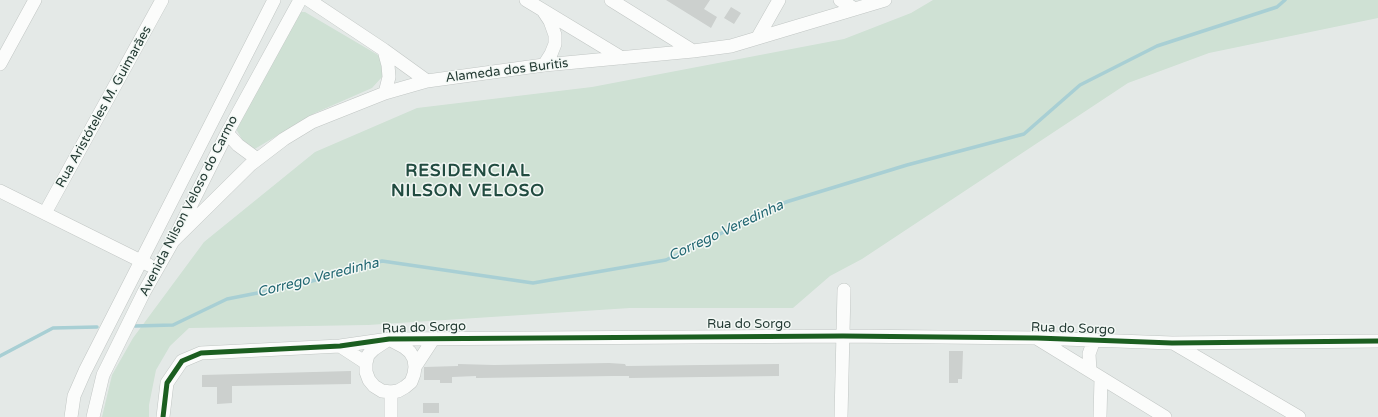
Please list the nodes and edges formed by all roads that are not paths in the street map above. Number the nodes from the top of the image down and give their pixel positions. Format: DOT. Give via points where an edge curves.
graph roads {
  1 [pos="35,0"];
  2 [pos="162,0"];
  3 [pos="274,0"];
  4 [pos="300,0"];
  5 [pos="309,0"];
  6 [pos="526,0"];
  7 [pos="610,0"];
  8 [pos="779,0"];
  9 [pos="840,0"];
  10 [pos="885,0"];
  11 [pos="856,9"];
  12 [pos="543,10"];
  13 [pos="758,37"];
  14 [pos="384,50"];
  15 [pos="693,51"];
  16 [pos="622,58"];
  17 [pos="0,64"];
  18 [pos="544,65"];
  19 [pos="427,82"];
  20 [pos="385,93"];
  21 [pos="226,133"];
  22 [pos="257,159"];
  23 [pos="0,191"];
  24 [pos="45,213"];
  25 [pos="174,241"];
  26 [pos="141,261"];
  27 [pos="157,270"];
  28 [pos="844,290"];
  29 [pos="843,336"];
  30 [pos="434,338"];
  31 [pos="1036,338"];
  32 [pos="389,339"];
  33 [pos="1094,340"];
  34 [pos="1378,341"];
  35 [pos="1172,343"];
  36 [pos="98,346"];
  37 [pos="340,346"];
  38 [pos="114,354"];
  39 [pos="366,363"];
  40 [pos="415,367"];
  41 [pos="1095,375"];
  42 [pos="391,392"];
  43 [pos="70,417"];
  44 [pos="93,417"];
  45 [pos="163,417"];
  46 [pos="391,417"];
  47 [pos="841,417"];
  48 [pos="1100,417"];
  49 [pos="1165,417"];
  50 [pos="1299,417"];
  1 -- 17 [label="street"];
  2 -- 24 [label="street, Rua Aristóteles M. Guimarães"];
  3 -- 26 [label="street, Avenida Nilson Veloso do Carmo"];
  4 -- 21 [label="street, Avenida Nilson Veloso do Carmo"];
  5 -- 14 [label="street"];
  6 -- 12 [label="street"];
  7 -- 15 [label="street"];
  8 -- 13 [label="street"];
  9 -- 11 [label="street"];
  10 -- 11 [label="street, Alameda dos Buritis"];
  11 -- 13 [label="street, Alameda dos Buritis"];
  12 -- 16 [label="street"];
  12 -- 18 [label="street" via="555,35 555,44"];
  13 -- 15 [label="street, Alameda dos Buritis" via="731,46"];
  14 -- 19 [label="street"];
  14 -- 20 [label="street" via="389,77"];
  15 -- 16 [label="street, Alameda dos Buritis"];
  16 -- 18 [label="street, Alameda dos Buritis"];
  18 -- 19 [label="street, Alameda dos Buritis"];
  19 -- 20 [label="street, Alameda dos Buritis"];
  20 -- 22 [label="street, Alameda dos Buritis" via="312,122"];
  21 -- 22 [label="street"];
  21 -- 25 [label="street, Avenida Nilson Veloso do Carmo"];
  22 -- 25 [label="street, Alameda dos Buritis"];
  23 -- 24 [label="street"];
  24 -- 26 [label="street"];
  25 -- 27 [label="street, Avenida Nilson Veloso do Carmo"];
  26 -- 27 [label="street"];
  26 -- 36 [label="street, Avenida Nilson Veloso do Carmo"];
  27 -- 38 [label="street, Avenida Nilson Veloso do Carmo"];
  28 -- 29 [label="street"];
  29 -- 30 [label="street, Rua do Sorgo"];
  29 -- 31 [label="street, Rua do Sorgo"];
  29 -- 47 [label="street"];
  30 -- 32 [label="street, Rua do Sorgo"];
  30 -- 40 [label="street"];
  31 -- 33 [label="street, Rua do Sorgo"];
  31 -- 41 [label="street"];
  32 -- 37 [label="street, Rua do Sorgo"];
  32 -- 39 [label="street" via="368,355"];
  32 -- 40 [label="street" via="410,352"];
  33 -- 35 [label="street, Rua do Sorgo"];
  33 -- 41 [label="street" via="1089,354"];
  34 -- 35 [label="street, Rua do Sorgo"];
  35 -- 50 [label="street"];
  36 -- 38 [label="street"];
  36 -- 43 [label="street, Avenida Nilson Veloso do Carmo" via="74,396"];
  37 -- 39 [label="street"];
  37 -- 45 [label="street, Rua do Sorgo" via="201,353 182,361 167,383"];
  38 -- 44 [label="street, Avenida Nilson Veloso do Carmo" via="103,375"];
  39 -- 42 [label="street" via="366,372 374,386 382,391"];
  40 -- 42 [label="street" via="411,382 398,391"];
  41 -- 48 [label="street"];
  41 -- 49 [label="street"];
  42 -- 46 [label="street"];
}
